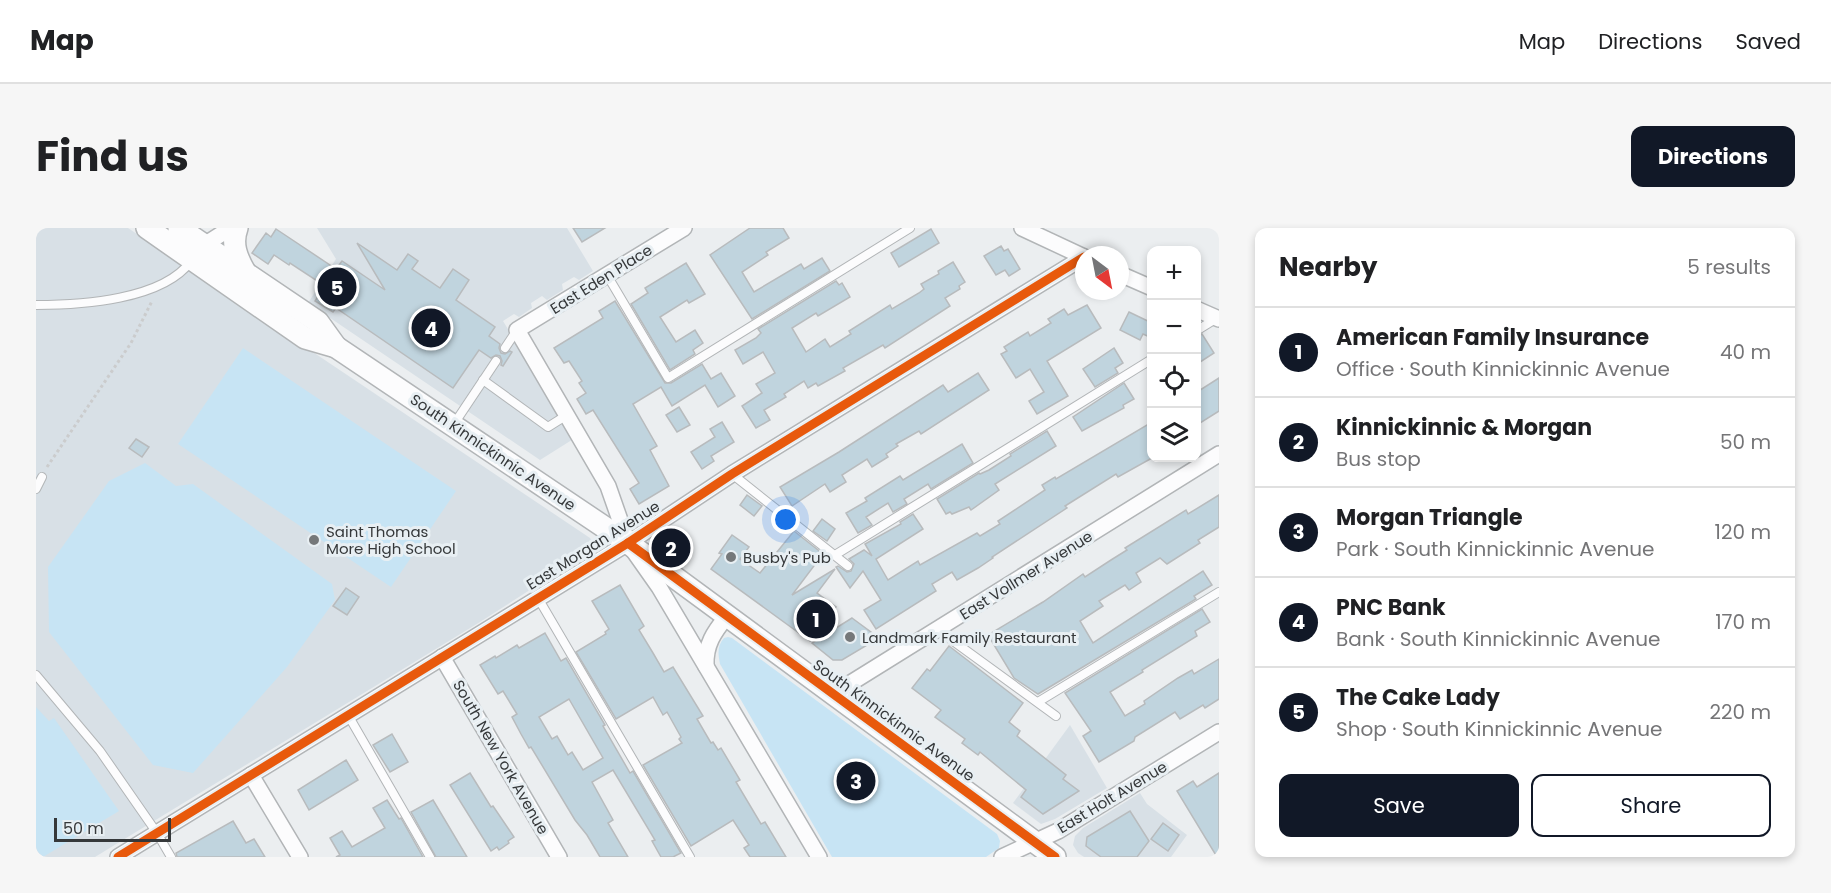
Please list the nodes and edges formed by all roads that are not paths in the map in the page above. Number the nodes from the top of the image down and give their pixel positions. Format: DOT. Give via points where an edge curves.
graph roads {
  1 [pos="147,228"];
  2 [pos="179,228"];
  3 [pos="231,228"];
  4 [pos="237,228"];
  5 [pos="684,228"];
  6 [pos="910,228"];
  7 [pos="1022,228"];
  8 [pos="199,252"];
  9 [pos="1075,253"];
  10 [pos="1075,263"];
  11 [pos="245,273"];
  12 [pos="607,275"];
  13 [pos="1129,278"];
  14 [pos="1147,286"];
  15 [pos="36,305"];
  16 [pos="1201,311"];
  17 [pos="1218,319"];
  18 [pos="1201,329"];
  19 [pos="517,330"];
  20 [pos="336,347"];
  21 [pos="505,348"];
  22 [pos="496,361"];
  23 [pos="1147,362"];
  24 [pos="483,380"];
  25 [pos="567,415"];
  26 [pos="453,425"];
  27 [pos="1219,454"];
  28 [pos="732,474"];
  29 [pos="42,477"];
  30 [pos="36,489"];
  31 [pos="628,543"];
  32 [pos="835,555"];
  33 [pos="848,566"];
  34 [pos="1219,592"];
  35 [pos="538,598"];
  36 [pos="727,616"];
  37 [pos="938,630"];
  38 [pos="442,657"];
  39 [pos="706,666"];
  40 [pos="36,675"];
  41 [pos="833,694"];
  42 [pos="1038,702"];
  43 [pos="348,716"];
  44 [pos="1056,716"];
  45 [pos="1219,732"];
  46 [pos="251,775"];
  47 [pos="157,833"];
  48 [pos="1035,842"];
  49 [pos="117,857"];
  50 [pos="171,857"];
  51 [pos="300,857"];
  52 [pos="430,857"];
  53 [pos="559,857"];
  54 [pos="690,857"];
  55 [pos="819,857"];
  56 [pos="1002,857"];
  57 [pos="1055,857"];
  1 -- 8 [label="main road, South Kinnickinnic Avenue"];
  2 -- 8 [label="main road, South Kinnickinnic Avenue"];
  3 -- 8 [label="street"];
  4 -- 11 [label="main road" via="235,250"];
  5 -- 12 [label="street, East Eden Place"];
  6 -- 12 [label="lane" via="668,378"];
  7 -- 9 [label="street"];
  8 -- 11 [label="main road, South Kinnickinnic Avenue"];
  8 -- 15 [label="lane" via="182,273 156,286 109,300"];
  8 -- 20 [label="main road, South Kinnickinnic Avenue" via="305,338"];
  10 -- 28 [label="street, East Morgan Avenue"];
  11 -- 20 [label="main road, South Kinnickinnic Avenue" via="318,322"];
  12 -- 19 [label="street, East Eden Place"];
  13 -- 14 [label="street"];
  16 -- 17 [label="street"];
  17 -- 18 [label="lane"];
  19 -- 21 [label="lane"];
  19 -- 25 [label="street"];
  20 -- 26 [label="main road, South Kinnickinnic Avenue"];
  22 -- 24 [label="lane"];
  23 -- 32 [label="lane"];
  24 -- 25 [label="lane" via="548,427"];
  24 -- 26 [label="lane"];
  25 -- 31 [label="street" via="608,486"];
  26 -- 31 [label="main road, South Kinnickinnic Avenue"];
  27 -- 37 [label="street, East Vollmer Avenue"];
  28 -- 31 [label="street, East Morgan Avenue"];
  28 -- 32 [label="lane"];
  29 -- 30 [label="lane"];
  31 -- 35 [label="street, East Morgan Avenue"];
  31 -- 36 [label="main road, South Kinnickinnic Avenue"];
  31 -- 39 [label="street"];
  32 -- 33 [label="lane"];
  34 -- 42 [label="lane"];
  35 -- 38 [label="street, East Morgan Avenue"];
  35 -- 54 [label="lane"];
  36 -- 39 [label="street" via="708,644"];
  36 -- 41 [label="main road, South Kinnickinnic Avenue"];
  37 -- 41 [label="street, East Vollmer Avenue"];
  37 -- 42 [label="lane"];
  38 -- 43 [label="street, East Morgan Avenue"];
  38 -- 53 [label="street, South New York Avenue"];
  39 -- 55 [label="street"];
  40 -- 47 [label="lane" via="100,751"];
  41 -- 48 [label="main road, South Kinnickinnic Avenue"];
  42 -- 44 [label="lane"];
  43 -- 46 [label="street, East Morgan Avenue"];
  43 -- 52 [label="lane"];
  45 -- 48 [label="street, East Holt Avenue"];
  46 -- 47 [label="street, East Morgan Avenue"];
  46 -- 51 [label="street"];
  47 -- 49 [label="street, East Morgan Avenue"];
  47 -- 50 [label="lane"];
  48 -- 56 [label="street, East Holt Avenue"];
  48 -- 57 [label="main road, South Kinnickinnic Avenue"];
}
